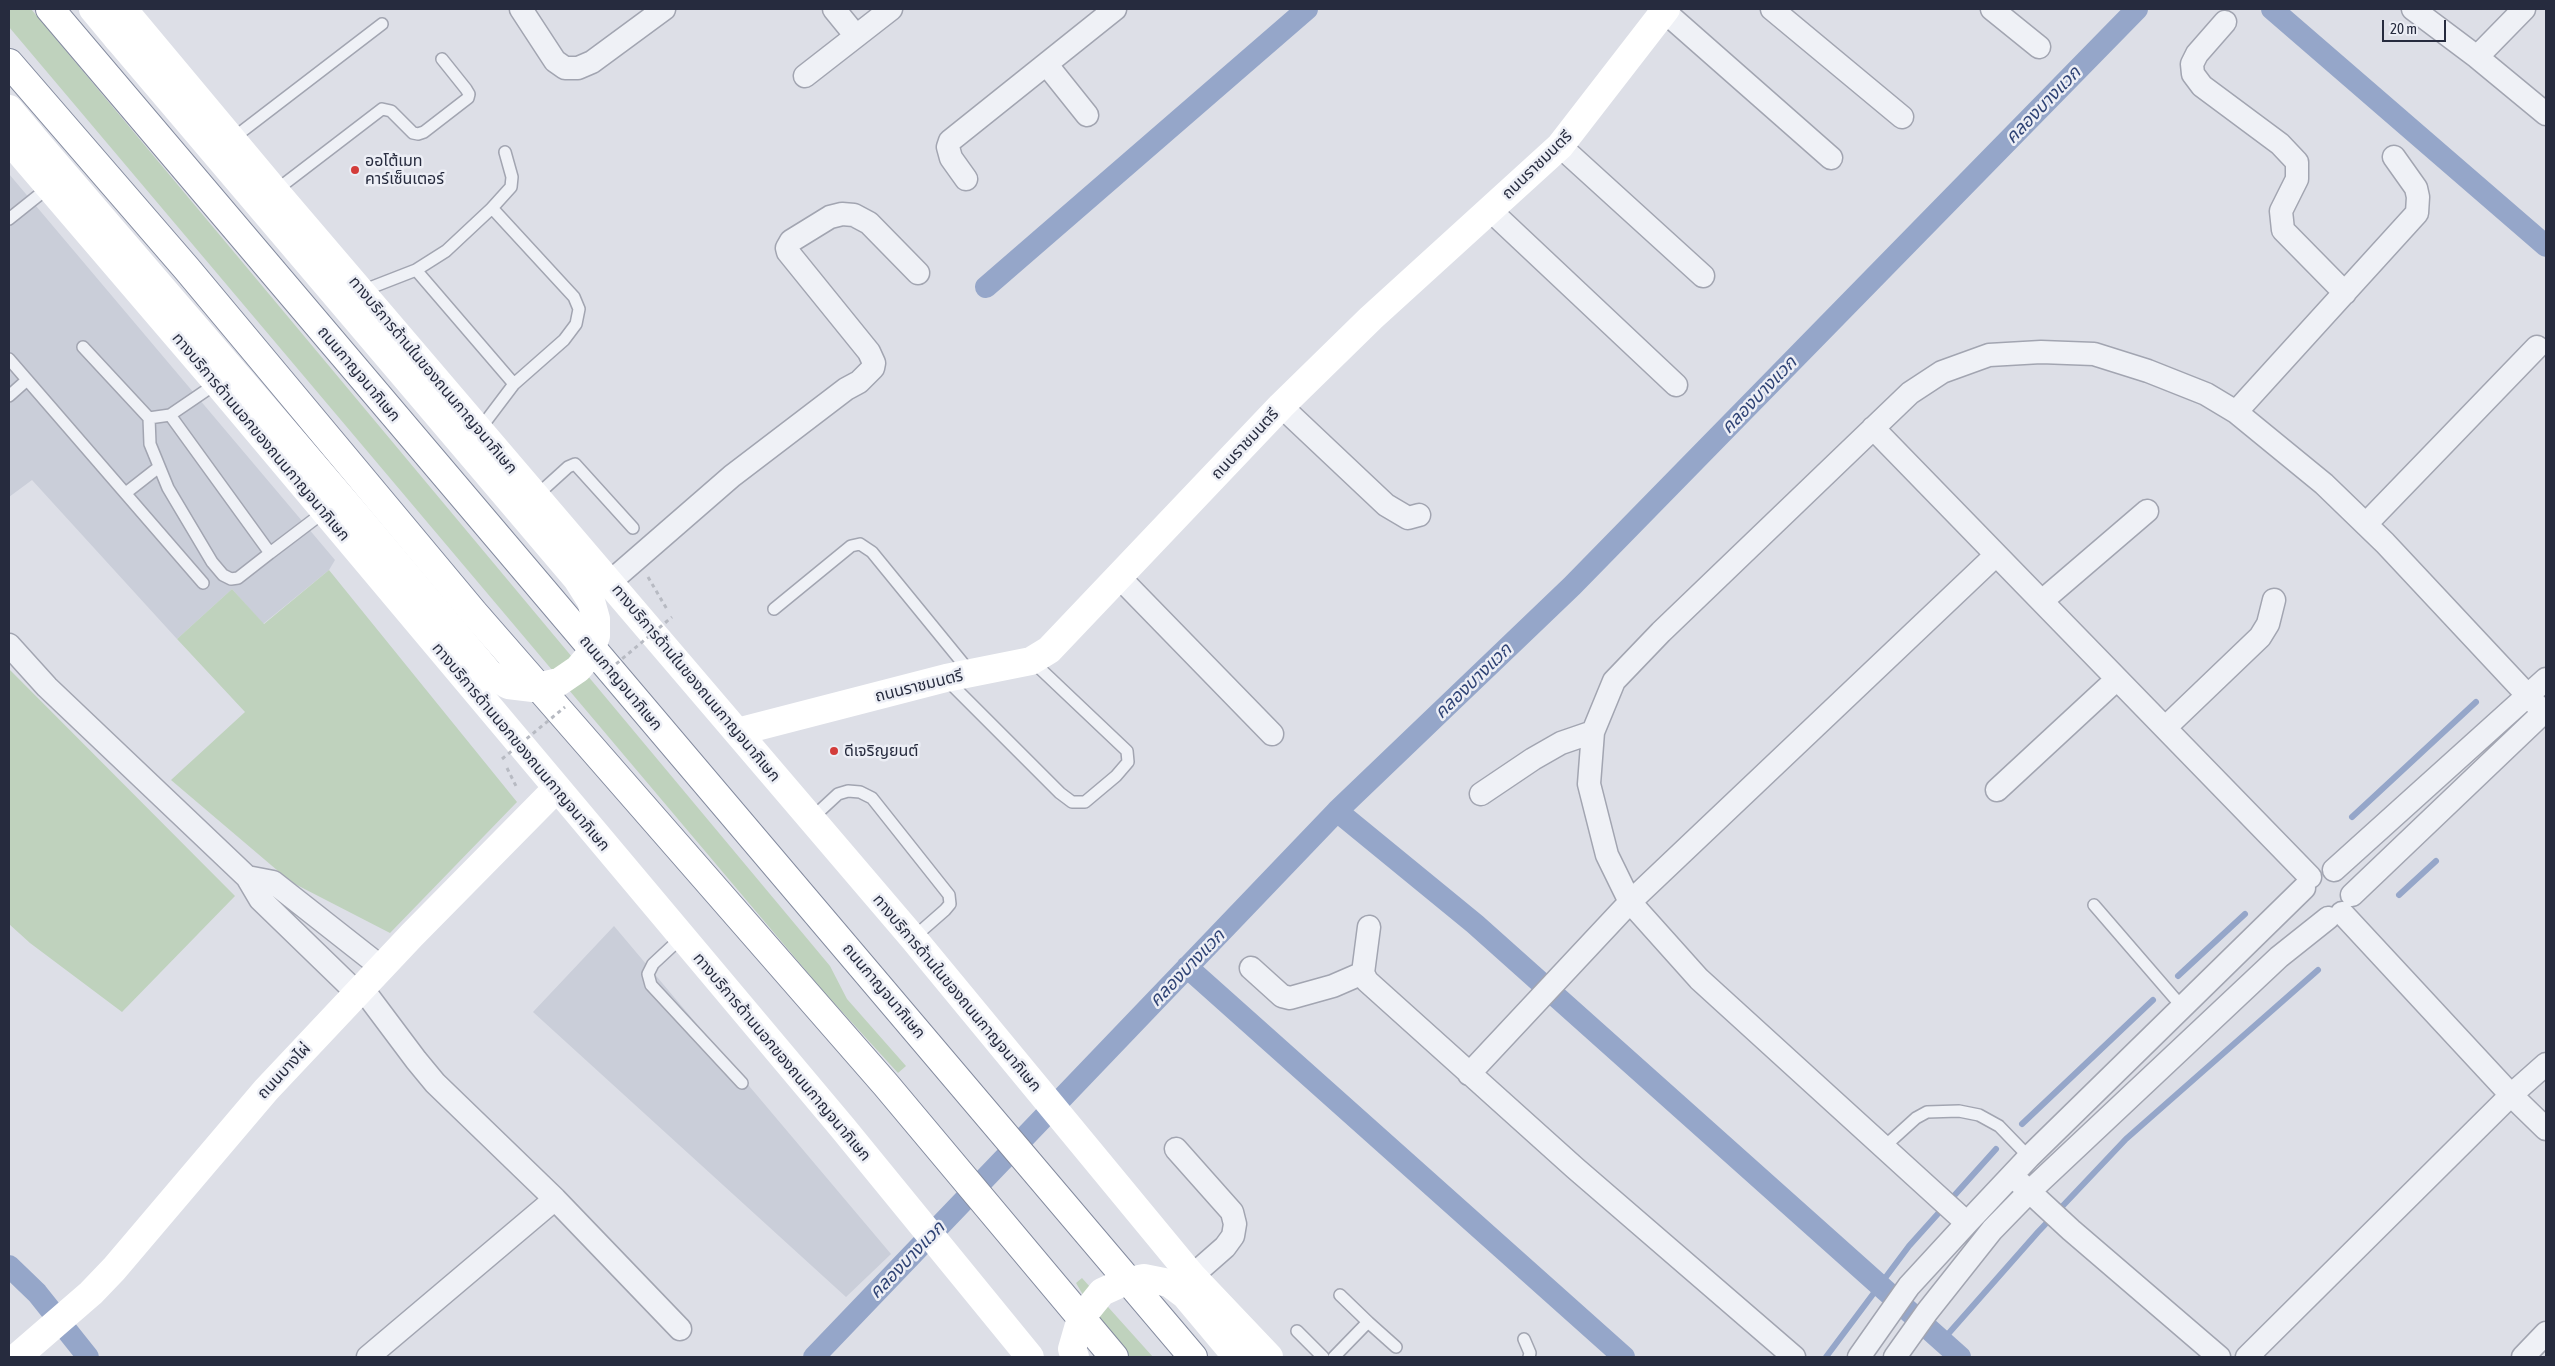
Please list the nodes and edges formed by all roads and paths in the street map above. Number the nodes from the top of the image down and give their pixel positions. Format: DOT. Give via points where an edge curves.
graph roads {
  1 [pos="50,9"];
  2 [pos="92,9"];
  3 [pos="123,9"];
  4 [pos="521,9"];
  5 [pos="664,9"];
  6 [pos="834,9"];
  7 [pos="891,9"];
  8 [pos="1115,9"];
  9 [pos="1772,9"];
  10 [pos="1992,9"];
  11 [pos="2413,9"];
  12 [pos="2524,9"];
  13 [pos="1665,10"];
  14 [pos="2226,22"];
  15 [pos="382,24"];
  16 [pos="856,36"];
  17 [pos="2040,47"];
  18 [pos="2477,57"];
  19 [pos="442,59"];
  20 [pos="9,63"];
  21 [pos="1047,65"];
  22 [pos="805,76"];
  23 [pos="9,109"];
  24 [pos="2546,114"];
  25 [pos="1087,115"];
  26 [pos="1902,117"];
  27 [pos="20,137"];
  28 [pos="232,139"];
  29 [pos="1560,146"];
  30 [pos="505,152"];
  31 [pos="2394,157"];
  32 [pos="1832,158"];
  33 [pos="966,178"];
  34 [pos="49,187"];
  35 [pos="275,191"];
  36 [pos="492,208"];
  37 [pos="1490,210"];
  38 [pos="9,219"];
  39 [pos="416,270"];
  40 [pos="918,274"];
  41 [pos="1703,276"];
  42 [pos="362,291"];
  43 [pos="2345,293"];
  44 [pos="83,347"];
  45 [pos="2537,347"];
  46 [pos="9,359"];
  47 [pos="27,380"];
  48 [pos="217,383"];
  49 [pos="514,384"];
  50 [pos="1676,385"];
  51 [pos="9,396"];
  52 [pos="1281,406"];
  53 [pos="2236,412"];
  54 [pos="170,415"];
  55 [pos="148,418"];
  56 [pos="1873,428"];
  57 [pos="480,429"];
  58 [pos="159,467"];
  59 [pos="127,492"];
  60 [pos="536,496"];
  61 [pos="324,512"];
  62 [pos="2147,512"];
  63 [pos="1419,515"];
  64 [pos="2366,524"];
  65 [pos="634,528"];
  66 [pos="270,553"];
  67 [pos="1996,555"];
  68 [pos="647,576"];
  69 [pos="1120,578"];
  70 [pos="610,582"];
  71 [pos="203,583"];
  72 [pos="2274,600"];
  73 [pos="2042,601"];
  74 [pos="774,609"];
  75 [pos="672,618"];
  76 [pos="9,645"];
  77 [pos="1032,661"];
  78 [pos="958,676"];
  79 [pos="2117,679"];
  80 [pos="2546,679"];
  81 [pos="2526,695"];
  82 [pos="2546,713"];
  83 [pos="2166,727"];
  84 [pos="737,732"];
  85 [pos="1593,732"];
  86 [pos="1272,734"];
  87 [pos="502,759"];
  88 [pos="517,788"];
  89 [pos="556,789"];
  90 [pos="1997,790"];
  91 [pos="1481,794"];
  92 [pos="811,819"];
  93 [pos="2334,870"];
  94 [pos="247,877"];
  95 [pos="2307,883"];
  96 [pos="1630,902"];
  97 [pos="2094,905"];
  98 [pos="2341,909"];
  99 [pos="1369,927"];
  100 [pos="682,937"];
  101 [pos="913,938"];
  102 [pos="381,967"];
  103 [pos="1251,968"];
  104 [pos="1363,973"];
  105 [pos="359,991"];
  106 [pos="2183,1008"];
  107 [pos="2546,1064"];
  108 [pos="1469,1074"];
  109 [pos="742,1083"];
  110 [pos="2512,1095"];
  111 [pos="2546,1129"];
  112 [pos="1884,1147"];
  113 [pos="1176,1150"];
  114 [pos="2029,1157"];
  115 [pos="2012,1175"];
  116 [pos="2030,1191"];
  117 [pos="556,1199"];
  118 [pos="1967,1223"];
  119 [pos="1192,1276"];
  120 [pos="1340,1295"];
  121 [pos="1368,1322"];
  122 [pos="680,1329"];
  123 [pos="1297,1331"];
  124 [pos="2546,1333"];
  125 [pos="1524,1339"];
  126 [pos="1396,1347"];
  127 [pos="24,1351"];
  128 [pos="1900,1351"];
  129 [pos="1026,1352"];
  130 [pos="368,1357"];
  131 [pos="1075,1357"];
  132 [pos="1114,1357"];
  133 [pos="1193,1357"];
  134 [pos="1237,1357"];
  135 [pos="1269,1357"];
  136 [pos="1323,1357"];
  137 [pos="1334,1357"];
  138 [pos="1529,1357"];
  139 [pos="1794,1357"];
  140 [pos="1859,1357"];
  141 [pos="2219,1357"];
  142 [pos="2247,1357"];
  143 [pos="2522,1357"];
  1 -- 133 [label="main road, ถนนกาญจนาภิเษก"];
  2 -- 27 [label="main road, bridge" via="577,579 591,601 596,619 596,636 589,656 578,670 559,682 533,688 508,685 489,673 358,516"];
  3 -- 28 [label="main road, ทางบริการด้านในของถนนกาญจนาภิเษก"];
  4 -- 5 [label="street" via="556,61 565,68 578,68 592,62"];
  6 -- 16 [label="street"];
  7 -- 16 [label="street"];
  8 -- 21 [label="street"];
  9 -- 26 [label="street"];
  10 -- 17 [label="street"];
  11 -- 18 [label="street"];
  12 -- 18 [label="street"];
  13 -- 29 [label="main road, ถนนราชมนตรี"];
  13 -- 32 [label="street"];
  14 -- 43 [label="street" via="2197,54 2192,64 2193,74 2202,86 2280,144 2297,162 2297,179 2281,211 2283,230"];
  15 -- 28 [label="lane"];
  16 -- 22 [label="street"];
  18 -- 24 [label="street"];
  19 -- 35 [label="lane" via="466,89 468,98 418,134 391,111 382,109"];
  20 -- 132 [label="main road" via="187,269 474,612 886,1085"];
  21 -- 25 [label="street"];
  21 -- 33 [label="street" via="950,141 951,158"];
  23 -- 27 [label="main road"];
  27 -- 34 [label="main road, ทางบริการด้านนอกของถนนกาญจนาภิเษก"];
  28 -- 35 [label="main road, ทางบริการด้านในของถนนกาญจนาภิเษก"];
  29 -- 37 [label="main road, ถนนราชมนตรี"];
  29 -- 41 [label="street"];
  30 -- 36 [label="lane" via="512,177 511,187"];
  31 -- 43 [label="street" via="2416,188 2417,213"];
  34 -- 38 [label="lane"];
  34 -- 48 [label="main road, ทางบริการด้านนอกของถนนกาญจนาภิเษก"];
  35 -- 42 [label="main road, ทางบริการด้านในของถนนกาญจนาภิเษก"];
  36 -- 39 [label="lane" via="446,251"];
  36 -- 49 [label="lane" via="574,297 579,309 576,324 564,340"];
  37 -- 50 [label="street"];
  37 -- 52 [label="main road, ถนนราชมนตรี" via="1371,318"];
  39 -- 42 [label="lane"];
  39 -- 49 [label="lane"];
  40 -- 70 [label="street" via="869,223 854,215 830,217 791,241 788,252 869,352 873,368 860,382 846,389 732,476"];
  42 -- 57 [label="main road, ทางบริการด้านในของถนนกาญจนาภิเษก"];
  43 -- 53 [label="street"];
  44 -- 55 [label="lane"];
  45 -- 64 [label="street"];
  46 -- 47 [label="lane"];
  47 -- 51 [label="lane"];
  47 -- 59 [label="lane"];
  48 -- 54 [label="lane"];
  48 -- 61 [label="main road, ทางบริการด้านนอกของถนนกาญจนาภิเษก"];
  49 -- 57 [label="lane"];
  52 -- 63 [label="street" via="1386,505 1408,518"];
  52 -- 69 [label="main road, ถนนราชมนตรี"];
  53 -- 56 [label="street" via="2206,394 2094,354 2041,352 1989,355 1942,372 1910,393"];
  53 -- 64 [label="street" via="2324,484"];
  54 -- 55 [label="lane"];
  54 -- 66 [label="lane"];
  55 -- 58 [label="lane" via="150,444"];
  56 -- 67 [label="street"];
  56 -- 85 [label="street" via="1614,681"];
  57 -- 60 [label="main road, ทางบริการด้านในของถนนกาญจนาภิเษก"];
  58 -- 59 [label="lane"];
  58 -- 66 [label="lane" via="212,562 224,575 238,578"];
  59 -- 71 [label="lane"];
  60 -- 65 [label="lane" via="568,466 575,464"];
  60 -- 70 [label="main road, ทางบริการด้านในของถนนกาญจนาภิเษก"];
  61 -- 66 [label="lane"];
  61 -- 89 [label="main road, ทางบริการด้านนอกของถนนกาญจนาภิเษก"];
  62 -- 73 [label="street"];
  64 -- 81 [label="street"];
  67 -- 73 [label="street"];
  67 -- 96 [label="street"];
  68 -- 75 [label="path"];
  69 -- 77 [label="main road, ถนนราชมนตรี" via="1049,650"];
  69 -- 86 [label="street"];
  70 -- 84 [label="main road, ทางบริการด้านในของถนนกาญจนาภิเษก"];
  72 -- 83 [label="street" via="2268,624 2260,637"];
  73 -- 79 [label="street"];
  74 -- 78 [label="lane" via="851,546 860,544 872,552"];
  76 -- 94 [label="street" via="47,687"];
  77 -- 78 [label="main road, ถนนราชมนตรี"];
  77 -- 78 [label="lane" via="1127,751 1128,762 1085,802 1072,802 1060,793"];
  78 -- 84 [label="main road, ถนนราชมนตรี"];
  79 -- 83 [label="street"];
  79 -- 90 [label="street"];
  80 -- 81 [label="street"];
  81 -- 82 [label="street"];
  81 -- 93 [label="street"];
  82 -- 98 [label="street"];
  83 -- 95 [label="street"];
  84 -- 92 [label="main road, ทางบริการด้านในของถนนกาญจนาภิเษก"];
  85 -- 91 [label="street" via="1561,743"];
  85 -- 96 [label="street" via="1589,784 1607,855"];
  87 -- 88 [label="path"];
  89 -- 100 [label="main road, ทางบริการด้านนอกของถนนกาญจนาภิเษก"];
  89 -- 102 [label="main road, ถนนบางไผ่"];
  92 -- 101 [label="main road, ทางบริการด้านในของถนนกาญจนาภิเษก"];
  92 -- 101 [label="lane" via="838,794 854,792 872,798 949,895 950,904"];
  93 -- 95 [label="street" via="2317,872"];
  93 -- 98 [label="street" via="2351,884"];
  94 -- 102 [label="street" via="273,882"];
  94 -- 105 [label="street" via="260,899"];
  95 -- 98 [label="street" via="2304,899 2317,916"];
  95 -- 106 [label="street"];
  96 -- 108 [label="street"];
  96 -- 112 [label="street" via="1699,979"];
  97 -- 106 [label="lane"];
  98 -- 110 [label="street"];
  98 -- 116 [label="street" via="2279,957"];
  99 -- 104 [label="street"];
  100 -- 109 [label="lane" via="653,964 648,974 652,985"];
  100 -- 129 [label="main road, ทางบริการด้านนอกของถนนกาญจนาภิเษก"];
  101 -- 119 [label="main road, ทางบริการด้านในของถนนกาญจนาภิเษก"];
  102 -- 105 [label="main road, ถนนบางไผ่"];
  103 -- 104 [label="street" via="1282,996 1290,998 1333,986"];
  104 -- 108 [label="street" via="1367,981"];
  105 -- 117 [label="street" via="436,1083"];
  105 -- 127 [label="main road, ถนนบางไผ่" via="266,1090 91,1293"];
  106 -- 114 [label="street"];
  107 -- 110 [label="street"];
  108 -- 139 [label="street"];
  110 -- 111 [label="street"];
  110 -- 142 [label="street"];
  112 -- 114 [label="lane" via="1927,1112 1958,1111 1979,1115 1999,1126"];
  112 -- 118 [label="street"];
  113 -- 119 [label="street" via="1232,1212 1235,1224 1233,1236 1225,1247"];
  114 -- 115 [label="street"];
  115 -- 116 [label="street"];
  115 -- 118 [label="street"];
  116 -- 128 [label="street" via="1992,1230"];
  116 -- 141 [label="street"];
  117 -- 122 [label="street"];
  117 -- 130 [label="street"];
  118 -- 140 [label="street" via="1909,1286"];
  119 -- 135 [label="main road, ทางบริการด้านในของถนนกาญจนาภิเษก"];
  120 -- 121 [label="lane"];
  121 -- 126 [label="lane"];
  121 -- 137 [label="lane"];
  123 -- 136 [label="lane"];
  124 -- 143 [label="street"];
  125 -- 138 [label="lane"];
  131 -- 134 [label="main road, bridge" via="1072,1349 1081,1318 1102,1292 1124,1282 1144,1278 1169,1283 1184,1295"];
}
